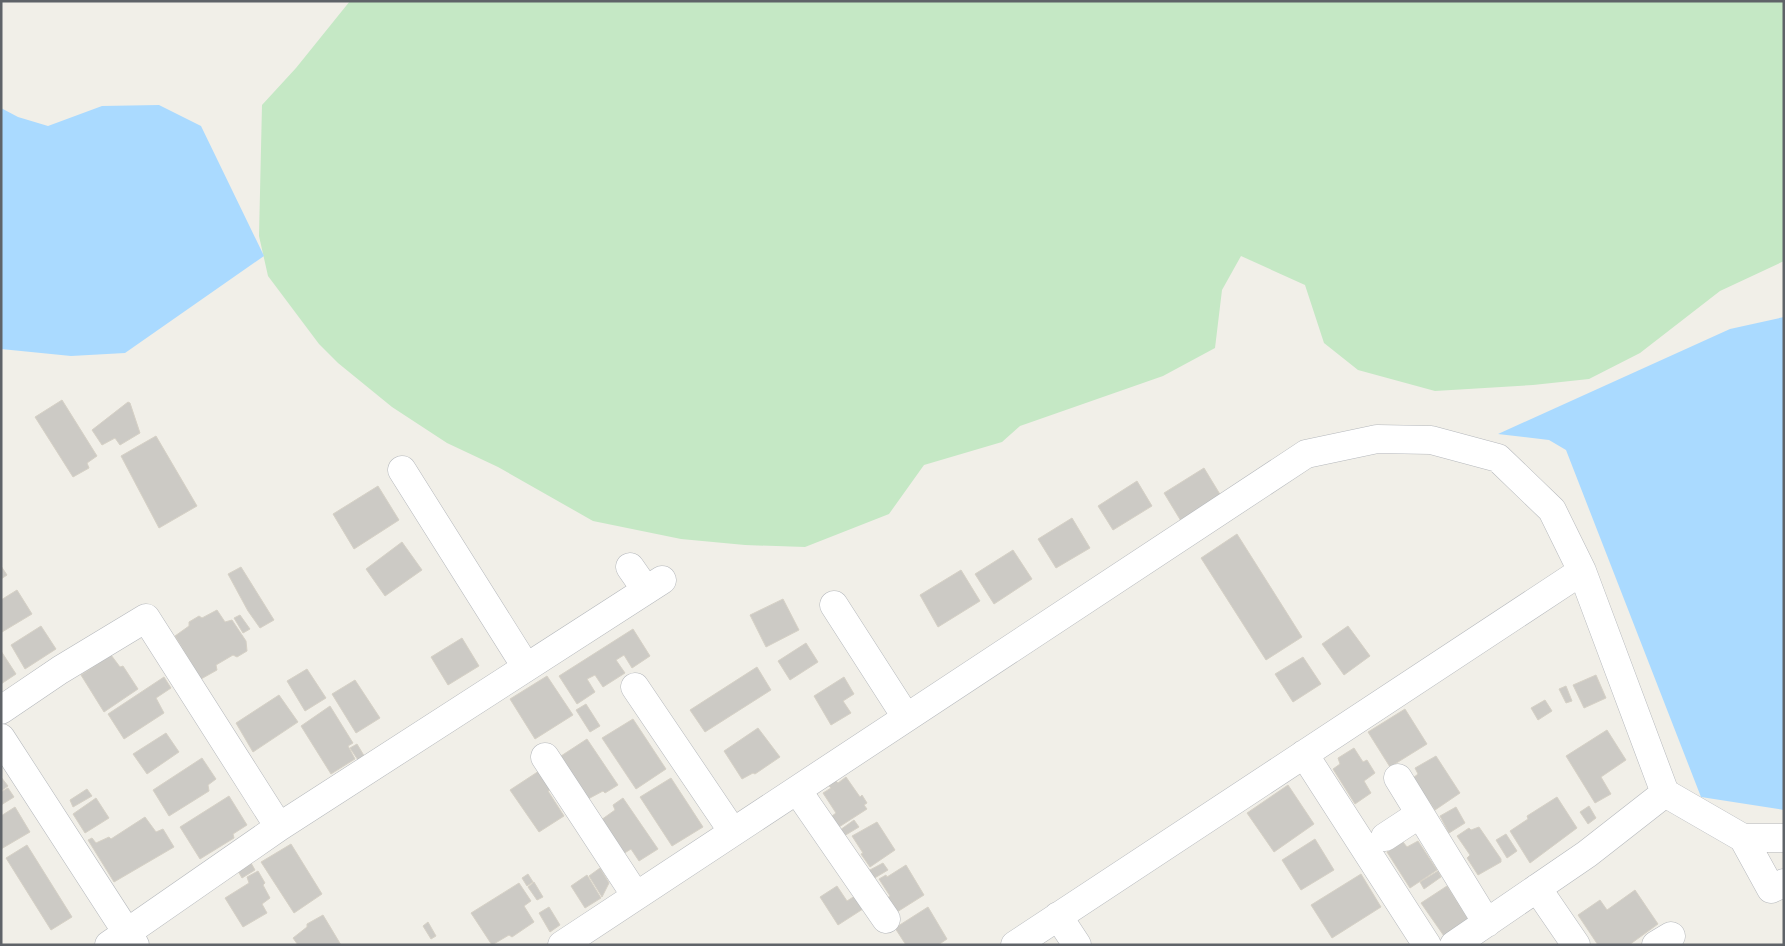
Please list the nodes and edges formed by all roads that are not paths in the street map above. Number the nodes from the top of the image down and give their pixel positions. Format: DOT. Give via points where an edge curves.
graph roads {
  1 [pos="402,470"];
  2 [pos="630,567"];
  3 [pos="1582,571"];
  4 [pos="834,605"];
  5 [pos="526,667"];
  6 [pos="635,687"];
  7 [pos="1,710"];
  8 [pos="906,718"];
  9 [pos="1,738"];
  10 [pos="1304,754"];
  11 [pos="545,758"];
  12 [pos="1398,778"];
  13 [pos="797,790"];
  14 [pos="1665,793"];
  15 [pos="1420,814"];
  16 [pos="279,827"];
  17 [pos="733,832"];
  18 [pos="1385,838"];
  19 [pos="1742,838"];
  20 [pos="1784,838"];
  21 [pos="1784,883"];
  22 [pos="1537,888"];
  23 [pos="636,896"];
  24 [pos="1058,916"];
  25 [pos="886,919"];
  26 [pos="1487,923"];
  27 [pos="124,941"];
  28 [pos="562,945"];
  29 [pos="1015,945"];
  30 [pos="1077,945"];
  31 [pos="1427,945"];
  32 [pos="1454,945"];
  33 [pos="1576,945"];
  1 -- 5 [label="street"];
  2 -- 5 [label="street" via="654,585"];
  3 -- 8 [label="street" via="1552,510 1498,458 1431,440 1377,439 1314,452 1306,454"];
  3 -- 10 [label="street"];
  3 -- 14 [label="street"];
  4 -- 8 [label="street"];
  5 -- 16 [label="street"];
  6 -- 17 [label="street"];
  7 -- 16 [label="street" via="146,618"];
  8 -- 13 [label="street"];
  9 -- 27 [label="street"];
  10 -- 24 [label="street"];
  10 -- 31 [label="street"];
  11 -- 23 [label="street"];
  12 -- 15 [label="street"];
  13 -- 17 [label="street"];
  13 -- 25 [label="street"];
  14 -- 19 [label="street"];
  14 -- 22 [label="street"];
  15 -- 18 [label="street"];
  15 -- 26 [label="street"];
  16 -- 27 [label="street"];
  17 -- 23 [label="street"];
  19 -- 20 [label="street"];
  19 -- 21 [label="street" via="1770,889"];
  22 -- 26 [label="street"];
  22 -- 33 [label="street"];
  23 -- 28 [label="street"];
  24 -- 29 [label="street"];
  24 -- 30 [label="street"];
  26 -- 32 [label="street"];
}
